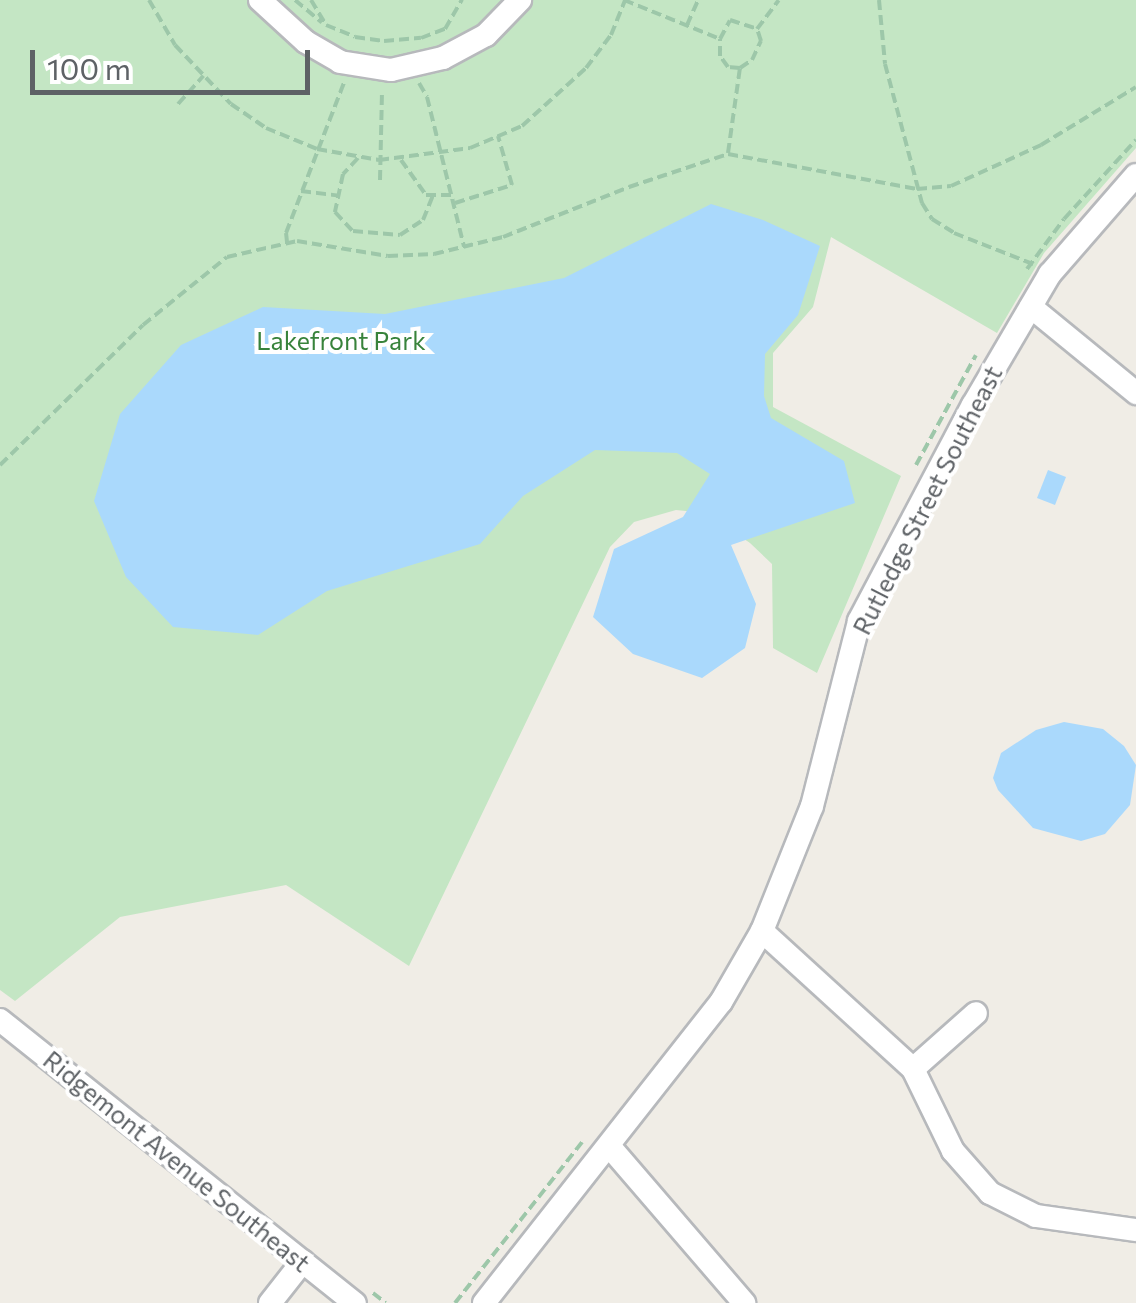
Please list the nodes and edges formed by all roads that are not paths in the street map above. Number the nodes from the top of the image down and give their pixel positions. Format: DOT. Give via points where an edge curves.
graph roads {
  1 [pos="260,0"];
  2 [pos="520,0"];
  3 [pos="1136,175"];
  4 [pos="1030,307"];
  5 [pos="1136,394"];
  6 [pos="762,931"];
  7 [pos="976,1013"];
  8 [pos="0,1020"];
  9 [pos="913,1069"];
  10 [pos="610,1147"];
  11 [pos="1136,1230"];
  12 [pos="302,1261"];
  13 [pos="270,1303"];
  14 [pos="354,1303"];
  15 [pos="484,1303"];
  16 [pos="744,1303"];
  1 -- 2 [label="street" via="306,42 340,62 383,69 444,58 486,35"];
  3 -- 4 [label="street, Rutledge Street Southeast" via="1040,268"];
  4 -- 5 [label="street"];
  4 -- 6 [label="street, Rutledge Street Southeast" via="859,621 812,806"];
  6 -- 9 [label="street"];
  6 -- 10 [label="street, Rutledge Street Southeast" via="720,1002"];
  7 -- 9 [label="street"];
  8 -- 12 [label="street, Ridgemont Avenue Southeast"];
  9 -- 11 [label="street" via="952,1151 990,1194 1036,1216"];
  10 -- 15 [label="street, Rutledge Street Southeast"];
  10 -- 16 [label="street"];
  12 -- 13 [label="street"];
  12 -- 14 [label="street, Ridgemont Avenue Southeast"];
}
